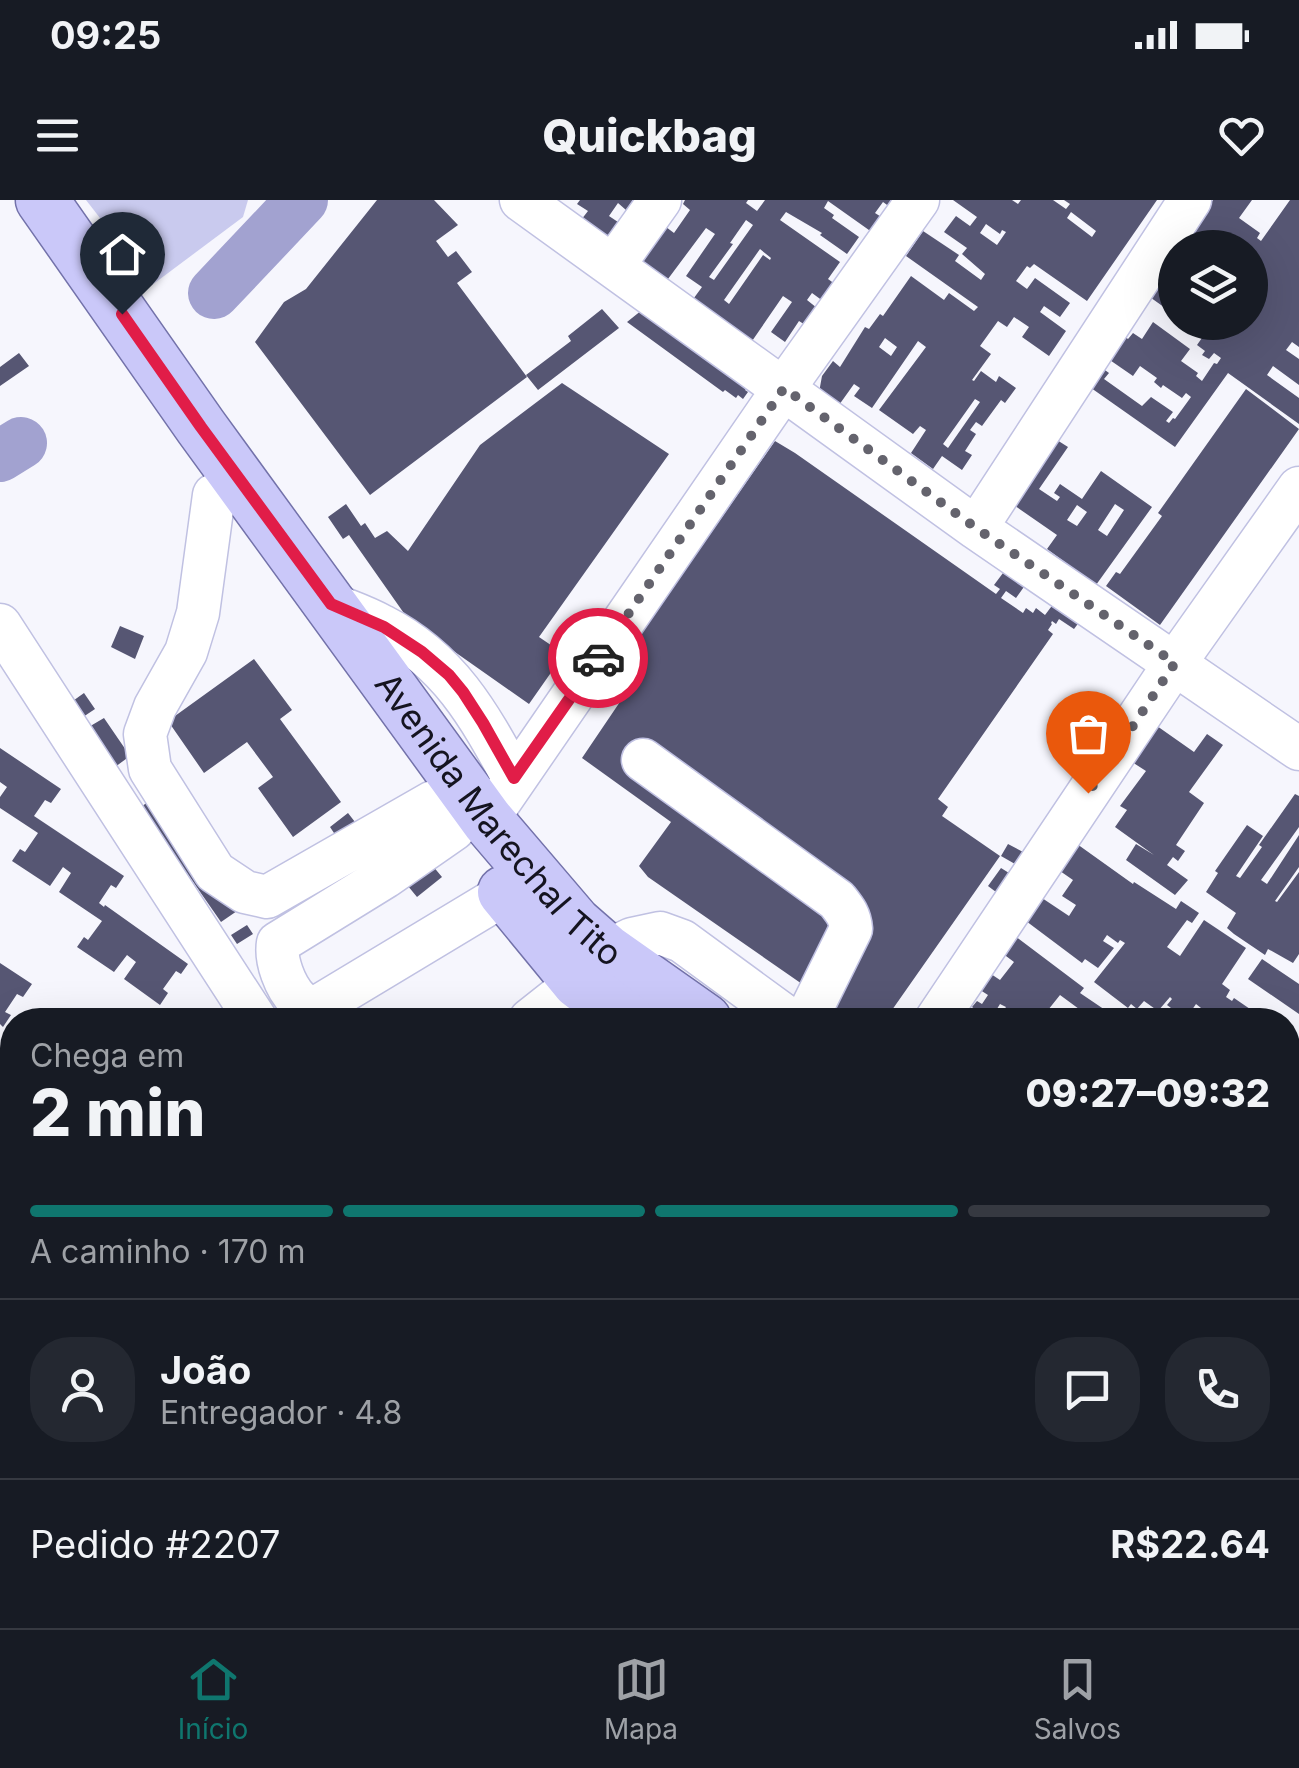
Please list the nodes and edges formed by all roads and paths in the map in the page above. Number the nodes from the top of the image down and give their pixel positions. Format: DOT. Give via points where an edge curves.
graph roads {
  1 [pos="8,200"];
  2 [pos="42,200"];
  3 [pos="522,200"];
  4 [pos="660,200"];
  5 [pos="918,200"];
  6 [pos="1190,200"];
  7 [pos="613,266"];
  8 [pos="784,388"];
  9 [pos="1299,488"];
  10 [pos="214,495"];
  11 [pos="976,528"];
  12 [pos="0,625"];
  13 [pos="1175,663"];
  14 [pos="1299,749"];
  15 [pos="643,760"];
  16 [pos="472,807"];
  17 [pos="506,894"];
  18 [pos="591,984"];
  19 [pos="248,1008"];
  20 [pos="312,1008"];
  21 [pos="316,1008"];
  22 [pos="550,1008"];
  23 [pos="616,1008"];
  24 [pos="667,1008"];
  25 [pos="774,1008"];
  26 [pos="812,1008"];
  27 [pos="944,1008"];
  1 -- 10 [label="main road, Avenida Marechal Tito"];
  2 -- 16 [label="main road, Avenida Marechal Tito"];
  3 -- 7 [label="street"];
  4 -- 7 [label="street"];
  5 -- 8 [label="street"];
  6 -- 11 [label="street"];
  7 -- 8 [label="street"];
  8 -- 11 [label="street"];
  8 -- 16 [label="street"];
  9 -- 13 [label="street"];
  10 -- 16 [label="main road, Avenida Marechal Tito"];
  10 -- 16 [label="street" via="198,613 145,734 150,768 216,872 267,898"];
  11 -- 13 [label="street"];
  12 -- 19 [label="street"];
  13 -- 14 [label="street"];
  13 -- 27 [label="street"];
  15 -- 26 [label="street" via="846,912 850,929"];
  16 -- 17 [label="main road, Avenida Marechal Tito"];
  16 -- 18 [label="main road, Avenida Marechal Tito" via="576,922"];
  16 -- 20 [label="street" via="385,877 278,943 283,976 298,1001"];
  17 -- 18 [label="main road, Avenida Marechal Tito"];
  17 -- 21 [label="street"];
  18 -- 22 [label="street"];
  18 -- 23 [label="main road, Avenida Marechal Tito"];
  18 -- 24 [label="main road, Avenida Marechal Tito"];
  18 -- 25 [label="street" via="632,940 660,934 682,941"];
}
